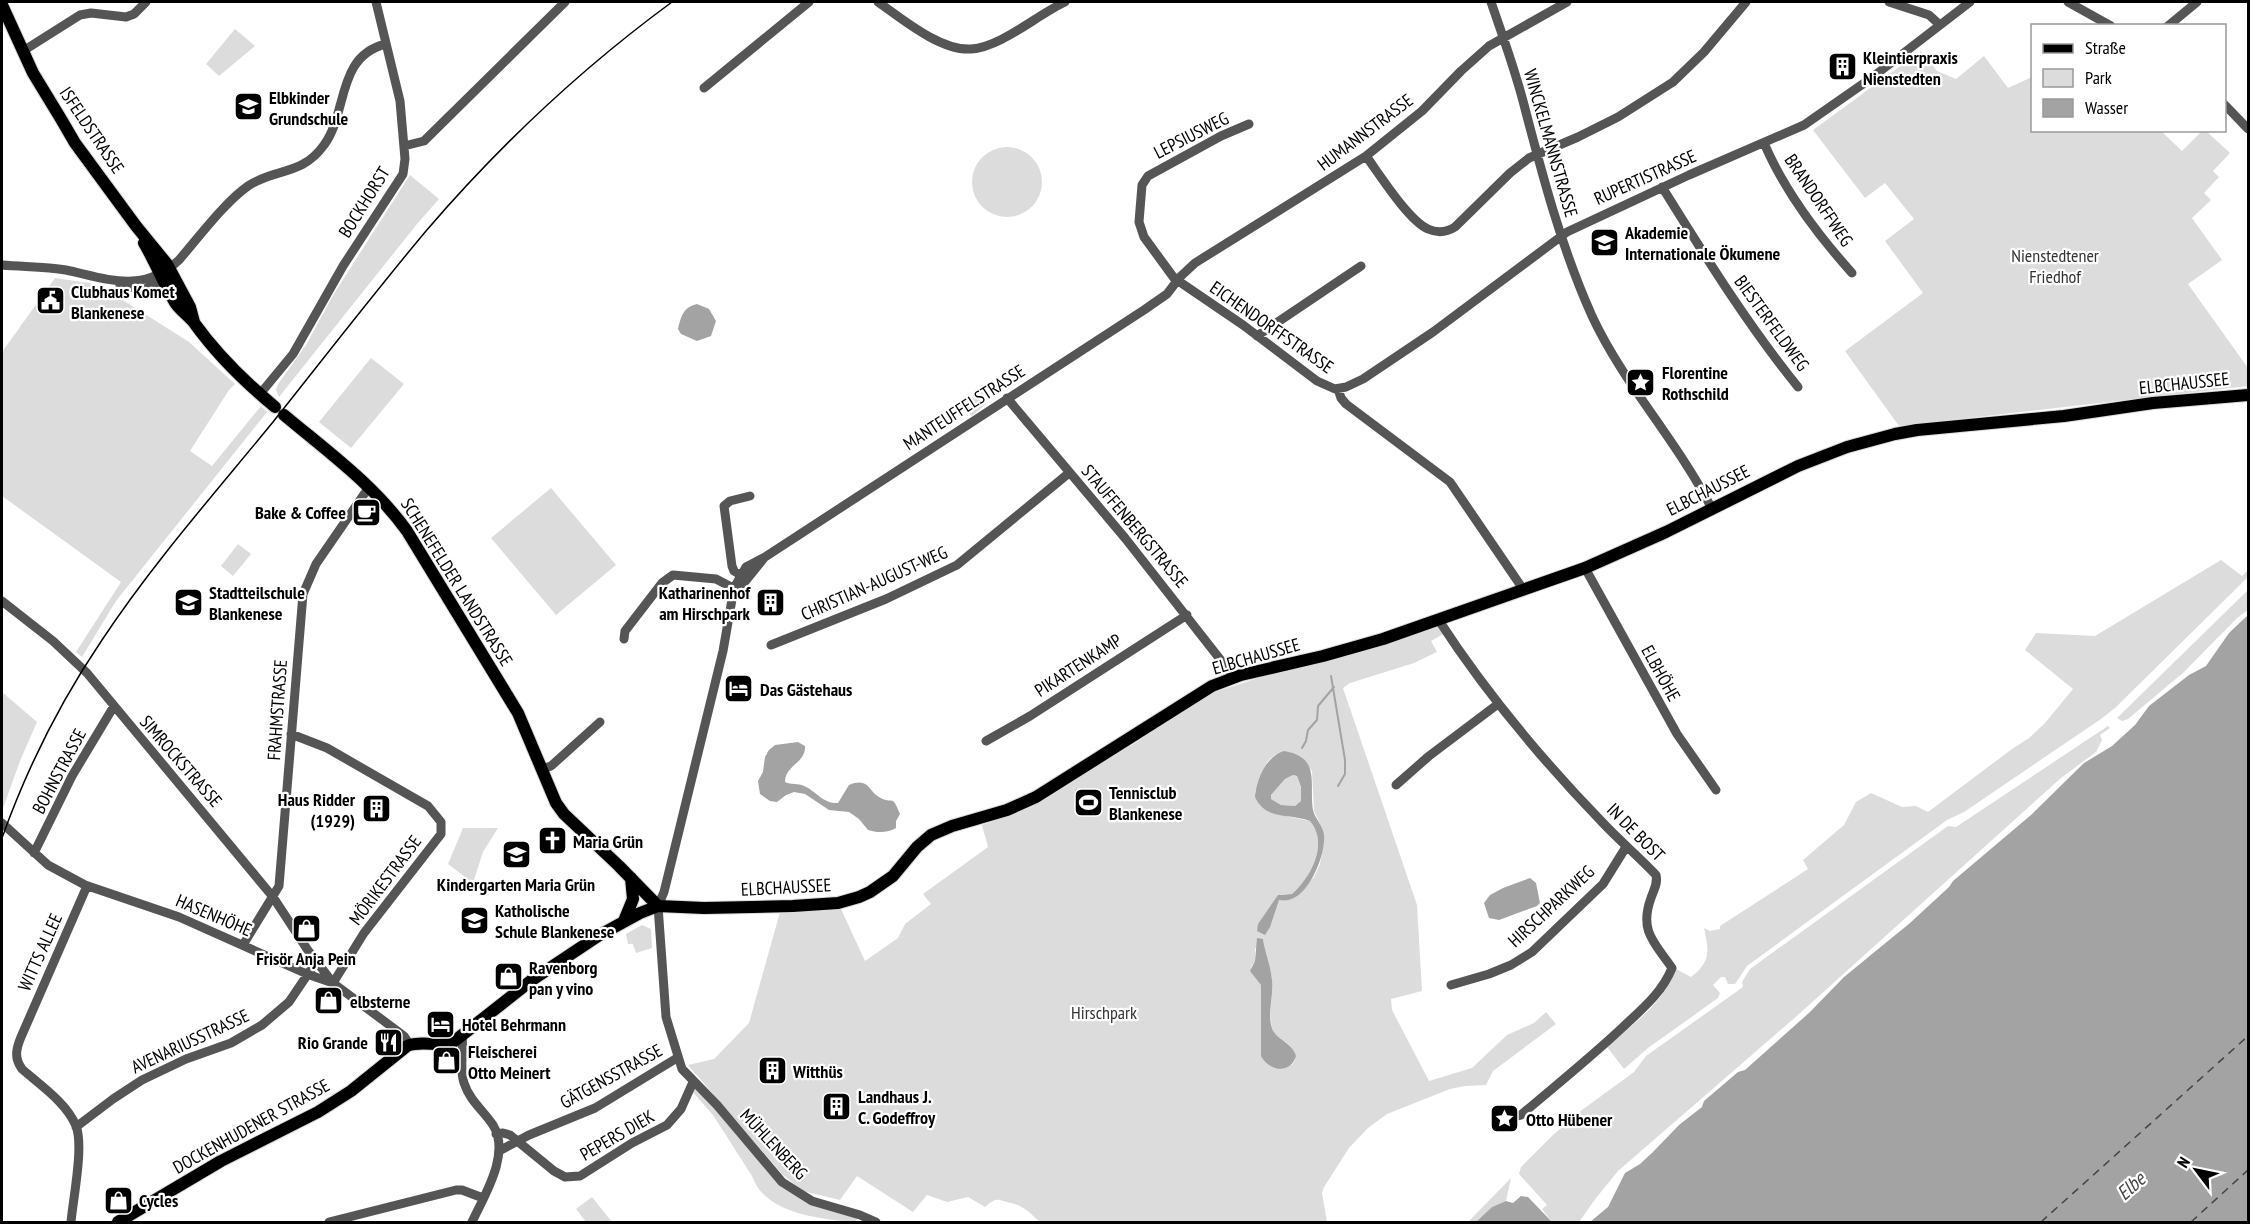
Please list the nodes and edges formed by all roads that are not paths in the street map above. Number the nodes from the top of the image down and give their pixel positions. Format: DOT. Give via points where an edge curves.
graph roads {
  1 [pos="10,2"];
  2 [pos="146,2"];
  3 [pos="376,2"];
  4 [pos="565,2"];
  5 [pos="808,2"];
  6 [pos="878,2"];
  7 [pos="1065,2"];
  8 [pos="1491,2"];
  9 [pos="1567,2"];
  10 [pos="1746,2"];
  11 [pos="1889,2"];
  12 [pos="1970,2"];
  13 [pos="2068,2"];
  14 [pos="2180,2"];
  15 [pos="2197,2"];
  16 [pos="2,5"];
  17 [pos="2186,11"];
  18 [pos="2107,24"];
  19 [pos="2170,24"];
  20 [pos="1940,25"];
  21 [pos="1503,37"];
  22 [pos="386,44"];
  23 [pos="23,51"];
  24 [pos="704,88"];
  25 [pos="2226,106"];
  26 [pos="1249,124"];
  27 [pos="2248,129"];
  28 [pos="1764,143"];
  29 [pos="404,146"];
  30 [pos="1535,155"];
  31 [pos="1366,156"];
  32 [pos="1148,176"];
  33 [pos="1662,187"];
  34 [pos="1560,237"];
  35 [pos="2,265"];
  36 [pos="1361,266"];
  37 [pos="1852,273"];
  38 [pos="164,274"];
  39 [pos="1178,282"];
  40 [pos="194,322"];
  41 [pos="1257,336"];
  42 [pos="1798,387"];
  43 [pos="1338,389"];
  44 [pos="260,394"];
  45 [pos="2248,394"];
  46 [pos="1007,398"];
  47 [pos="1069,473"];
  48 [pos="369,487"];
  49 [pos="750,496"];
  50 [pos="1712,509"];
  51 [pos="1585,568"];
  52 [pos="743,577"];
  53 [pos="1523,589"];
  54 [pos="735,591"];
  55 [pos="2,601"];
  56 [pos="1187,615"];
  57 [pos="1438,619"];
  58 [pos="624,639"];
  59 [pos="771,645"];
  60 [pos="1234,677"];
  61 [pos="1497,704"];
  62 [pos="114,706"];
  63 [pos="600,722"];
  64 [pos="291,734"];
  65 [pos="986,741"];
  66 [pos="542,769"];
  67 [pos="1396,785"];
  68 [pos="1716,790"];
  69 [pos="2,823"];
  70 [pos="1626,847"];
  71 [pos="34,853"];
  72 [pos="630,877"];
  73 [pos="87,886"];
  74 [pos="273,897"];
  75 [pos="658,906"];
  76 [pos="624,921"];
  77 [pos="243,945"];
  78 [pos="316,962"];
  79 [pos="307,974"];
  80 [pos="333,983"];
  81 [pos="1451,985"];
  82 [pos="462,1036"];
  83 [pos="410,1045"];
  84 [pos="677,1059"];
  85 [pos="693,1082"];
  86 [pos="1512,1117"];
  87 [pos="76,1127"];
  88 [pos="496,1134"];
  89 [pos="517,1142"];
  90 [pos="499,1151"];
  91 [pos="483,1198"];
  92 [pos="71,1222"];
  93 [pos="118,1222"];
  94 [pos="329,1222"];
  95 [pos="472,1222"];
  96 [pos="876,1222"];
  1 -- 23 [label="main road, ISFELDSTRASSE"];
  2 -- 23 [label="street" via="126,17 80,15"];
  3 -- 22 [label="street, BOCKHORST"];
  4 -- 29 [label="street" via="424,141"];
  5 -- 24 [label="street"];
  6 -- 7 [label="street" via="943,44 971,49 1003,37"];
  8 -- 21 [label="street, WINCKELMANNSTRASSE"];
  9 -- 21 [label="street, HUMANNSTRASSE"];
  10 -- 30 [label="street" via="1704,52 1668,86 1618,117"];
  11 -- 20 [label="street" via="1929,15"];
  12 -- 20 [label="street, RUPERTISTRASSE"];
  13 -- 18 [label="street"];
  14 -- 17 [label="street"];
  15 -- 17 [label="street"];
  16 -- 23 [label="main road, ISFELDSTRASSE"];
  17 -- 19 [label="street"];
  20 -- 28 [label="street, RUPERTISTRASSE" via="1825,112"];
  21 -- 30 [label="street, WINCKELMANNSTRASSE"];
  21 -- 31 [label="street, HUMANNSTRASSE"];
  22 -- 29 [label="street, BOCKHORST" via="400,101"];
  22 -- 38 [label="street" via="370,51 348,76 333,129 317,153 296,169 247,187"];
  23 -- 38 [label="main road, ISFELDSTRASSE" via="75,143 136,226"];
  25 -- 27 [label="street"];
  26 -- 32 [label="street, LEPSIUSWEG"];
  28 -- 33 [label="street, RUPERTISTRASSE"];
  28 -- 37 [label="street, BRANDORFFWEG" via="1779,174"];
  29 -- 44 [label="street, BOCKHORST" via="400,180 343,266 293,354"];
  30 -- 31 [label="street" via="1510,173 1455,227 1441,231 1427,229 1413,217"];
  30 -- 34 [label="street, WINCKELMANNSTRASSE"];
  31 -- 39 [label="street, HUMANNSTRASSE" via="1200,260"];
  32 -- 39 [label="street, EICHENDORFFSTRASSE" via="1142,185 1138,222 1157,257"];
  33 -- 34 [label="street, RUPERTISTRASSE"];
  33 -- 42 [label="street, BIESTERFELDWEG" via="1745,317"];
  34 -- 43 [label="street, RUPERTISTRASSE" via="1415,344 1357,383"];
  34 -- 50 [label="street, WINCKELMANNSTRASSE" via="1600,333"];
  35 -- 38 [label="street" via="137,282"];
  36 -- 41 [label="street"];
  38 -- 40 [label="main road, ISFELDSTRASSE" via="179,309"];
  39 -- 41 [label="street, EICHENDORFFSTRASSE"];
  39 -- 46 [label="street, MANTEUFFELSTRASSE" via="1139,314"];
  40 -- 44 [label="main road, SCHENEFELDER LANDSTRASSE"];
  41 -- 43 [label="street, EICHENDORFFSTRASSE" via="1317,381"];
  43 -- 53 [label="street, EICHENDORFFSTRASSE" via="1346,404 1450,482"];
  44 -- 48 [label="main road, SCHENEFELDER LANDSTRASSE"];
  45 -- 50 [label="main road, ELBCHAUSSEE" via="1895,434 1812,460"];
  46 -- 47 [label="street, STAUFFENBERGSTRASSE"];
  46 -- 52 [label="street, MANTEUFFELSTRASSE" via="751,564"];
  47 -- 56 [label="street, STAUFFENBERGSTRASSE"];
  47 -- 59 [label="street, CHRISTIAN-AUGUST-WEG" via="957,565 886,599"];
  48 -- 64 [label="street, FRAHMSTRASSE" via="305,586"];
  48 -- 66 [label="main road, SCHENEFELDER LANDSTRASSE" via="393,511 454,607 518,713"];
  49 -- 52 [label="street" via="724,506 732,566"];
  50 -- 51 [label="main road, ELBCHAUSSEE"];
  51 -- 53 [label="main road, ELBCHAUSSEE"];
  51 -- 68 [label="street, ELBHÖHE" via="1677,734"];
  52 -- 54 [label="street, MANTEUFFELSTRASSE"];
  53 -- 57 [label="main road, ELBCHAUSSEE"];
  54 -- 58 [label="street" via="708,578 673,575 662,583 625,631"];
  54 -- 75 [label="street, MANTEUFFELSTRASSE"];
  55 -- 62 [label="street, SIMROCKSTRASSE" via="69,655"];
  56 -- 60 [label="street, STAUFFENBERGSTRASSE"];
  56 -- 65 [label="street, PIKARTENKAMP"];
  57 -- 60 [label="main road, ELBCHAUSSEE" via="1351,648"];
  57 -- 61 [label="street, IN DE BOST"];
  60 -- 75 [label="main road, ELBCHAUSSEE" via="1191,698 1036,797 931,835 893,876 859,897 816,905"];
  61 -- 67 [label="street"];
  61 -- 70 [label="street, IN DE BOST"];
  62 -- 71 [label="street, BOHNSTRASSE" via="72,776"];
  62 -- 74 [label="street, SIMROCKSTRASSE"];
  63 -- 66 [label="street" via="551,766"];
  64 -- 74 [label="street, FRAHMSTRASSE" via="279,886"];
  64 -- 80 [label="street, MÖRIKESTRASSE" via="327,748 403,791 428,806 441,822 441,834 364,933"];
  66 -- 72 [label="main road, SCHENEFELDER LANDSTRASSE" via="564,814"];
  69 -- 71 [label="street, HASENHÖHE"];
  70 -- 81 [label="street, HIRSCHPARKWEG" via="1603,884 1532,952 1511,965"];
  70 -- 86 [label="street, IN DE BOST" via="1656,875 1657,885 1647,910 1648,934 1672,968 1650,1002 1599,1049 1521,1114"];
  71 -- 73 [label="street, HASENHÖHE"];
  72 -- 75 [label="main road, SCHENEFELDER LANDSTRASSE"];
  72 -- 76 [label="main road" via="633,899"];
  73 -- 77 [label="street, HASENHÖHE" via="180,917"];
  73 -- 87 [label="street, WITTS ALLEE" via="16,1054 22,1069 64,1109"];
  74 -- 77 [label="street, FRAHMSTRASSE"];
  74 -- 78 [label="street, SIMROCKSTRASSE"];
  75 -- 76 [label="main road, ELBCHAUSSEE"];
  75 -- 84 [label="street" via="666,1017"];
  76 -- 82 [label="main road, ELBCHAUSSEE" via="532,980"];
  77 -- 79 [label="street, HASENHÖHE"];
  78 -- 79 [label="street"];
  78 -- 80 [label="street, SIMROCKSTRASSE"];
  79 -- 80 [label="street, HASENHÖHE"];
  79 -- 87 [label="street, AVENARIUSSTRASSE" via="285,1006 262,1025 231,1043 142,1080"];
  80 -- 83 [label="street, HASENHÖHE" via="404,1036"];
  82 -- 83 [label="main road" via="444,1045"];
  82 -- 88 [label="street" via="466,1089"];
  83 -- 93 [label="main road, DOCKENHUDENER STRASSE" via="318,1112 221,1161"];
  84 -- 85 [label="street"];
  84 -- 89 [label="street, GÄTGENSSTRASSE" via="595,1108"];
  85 -- 89 [label="street, PEPERS DIEK" via="681,1109 667,1125 580,1176 565,1177"];
  85 -- 96 [label="street, MÜHLENBERG" via="795,1192"];
  87 -- 92 [label="street" via="79,1142"];
  88 -- 89 [label="street" via="505,1133"];
  88 -- 90 [label="street"];
  89 -- 90 [label="street, GÄTGENSSTRASSE"];
  90 -- 91 [label="street"];
  91 -- 94 [label="street" via="456,1190"];
  91 -- 95 [label="street"];
}
